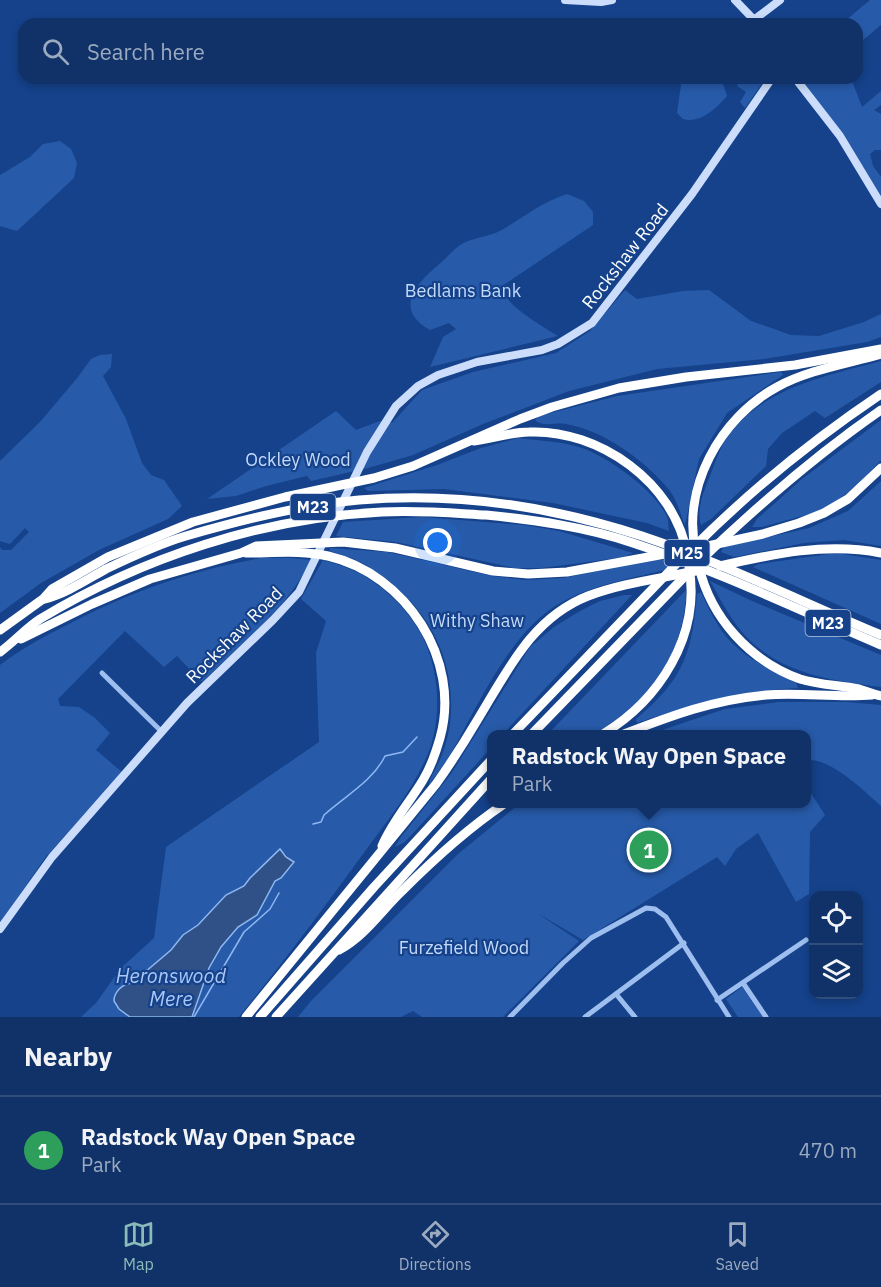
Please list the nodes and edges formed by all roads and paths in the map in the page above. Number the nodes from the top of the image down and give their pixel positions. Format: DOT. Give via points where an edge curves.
graph roads {
  1 [pos="565,0"];
  2 [pos="612,0"];
  3 [pos="735,0"];
  4 [pos="780,0"];
  5 [pos="753,18"];
  6 [pos="761,18"];
  7 [pos="768,84"];
  8 [pos="800,84"];
  9 [pos="881,204"];
  10 [pos="881,349"];
  11 [pos="881,354"];
  12 [pos="881,394"];
  13 [pos="881,410"];
  14 [pos="472,441"];
  15 [pos="881,468"];
  16 [pos="596,527"];
  17 [pos="241,553"];
  18 [pos="881,554"];
  19 [pos="778,596"];
  20 [pos="43,599"];
  21 [pos="0,630"];
  22 [pos="881,635"];
  23 [pos="11,644"];
  24 [pos="881,645"];
  25 [pos="0,652"];
  26 [pos="102,673"];
  27 [pos="879,695"];
  28 [pos="518,730"];
  29 [pos="537,730"];
  30 [pos="611,730"];
  31 [pos="636,730"];
  32 [pos="162,732"];
  33 [pos="487,764"];
  34 [pos="487,784"];
  35 [pos="499,808"];
  36 [pos="377,857"];
  37 [pos="0,929"];
  38 [pos="806,940"];
  39 [pos="684,944"];
  40 [pos="332,954"];
  41 [pos="743,983"];
  42 [pos="616,994"];
  43 [pos="717,1000"];
  44 [pos="246,1017"];
  45 [pos="260,1017"];
  46 [pos="276,1017"];
  47 [pos="510,1017"];
  48 [pos="585,1017"];
  49 [pos="634,1017"];
  50 [pos="729,1017"];
  51 [pos="766,1017"];
  1 -- 2 [label="street"];
  3 -- 5 [label="street"];
  4 -- 6 [label="street"];
  7 -- 32 [label="street, Rockshaw Road" via="692,194 592,323 567,340 542,350 451,370 406,395 367,452 299,592"];
  8 -- 9 [label="street" via="840,136"];
  10 -- 14 [label="highway" via="795,365 619,388 520,418"];
  11 -- 27 [label="highway" via="805,375 756,400 722,436 706,465 695,506 695,547 703,582 716,610 745,645 782,671 818,683"];
  12 -- 28 [label="highway, M25" via="797,456 706,534"];
  13 -- 29 [label="highway, M25" via="747,516"];
  14 -- 20 [label="highway" via="384,475 193,522 108,557"];
  14 -- 30 [label="highway" via="530,432 590,443 620,458 643,477 674,517 685,543 690,573 690,605 684,635 655,690"];
  15 -- 17 [label="highway" via="836,506 812,518 763,534 600,567 528,574 493,571 395,548 343,542 256,546"];
  16 -- 19 [label="highway, M23"];
  16 -- 20 [label="highway, M23" via="553,512 482,501 360,500 184,537"];
  16 -- 23 [label="highway, M23" via="438,512 383,512 255,530 131,573 37,621"];
  17 -- 23 [label="highway" via="150,579"];
  17 -- 36 [label="highway" via="306,552 346,562 371,574 405,603 433,643 445,691 441,735 424,778 387,834"];
  18 -- 36 [label="highway" via="817,549 741,561 628,584 586,597 553,615 512,661 436,784"];
  19 -- 22 [label="highway, M23"];
  19 -- 24 [label="highway, M23"];
  20 -- 21 [label="highway, M23"];
  23 -- 25 [label="highway, M23"];
  26 -- 32 [label="street"];
  27 -- 31 [label="highway" via="767,695 720,701"];
  32 -- 37 [label="street, Rockshaw Road" via="52,857"];
  33 -- 45 [label="highway"];
  34 -- 40 [label="highway"];
  35 -- 40 [label="highway" via="449,846 355,941"];
  36 -- 44 [label="highway"];
  38 -- 41 [label="street"];
  39 -- 42 [label="street"];
  39 -- 43 [label="street"];
  39 -- 47 [label="street" via="666,917 646,908 591,938"];
  40 -- 46 [label="highway"];
  41 -- 43 [label="street"];
  41 -- 51 [label="street"];
  42 -- 48 [label="street"];
  42 -- 49 [label="street"];
  43 -- 50 [label="street"];
}
